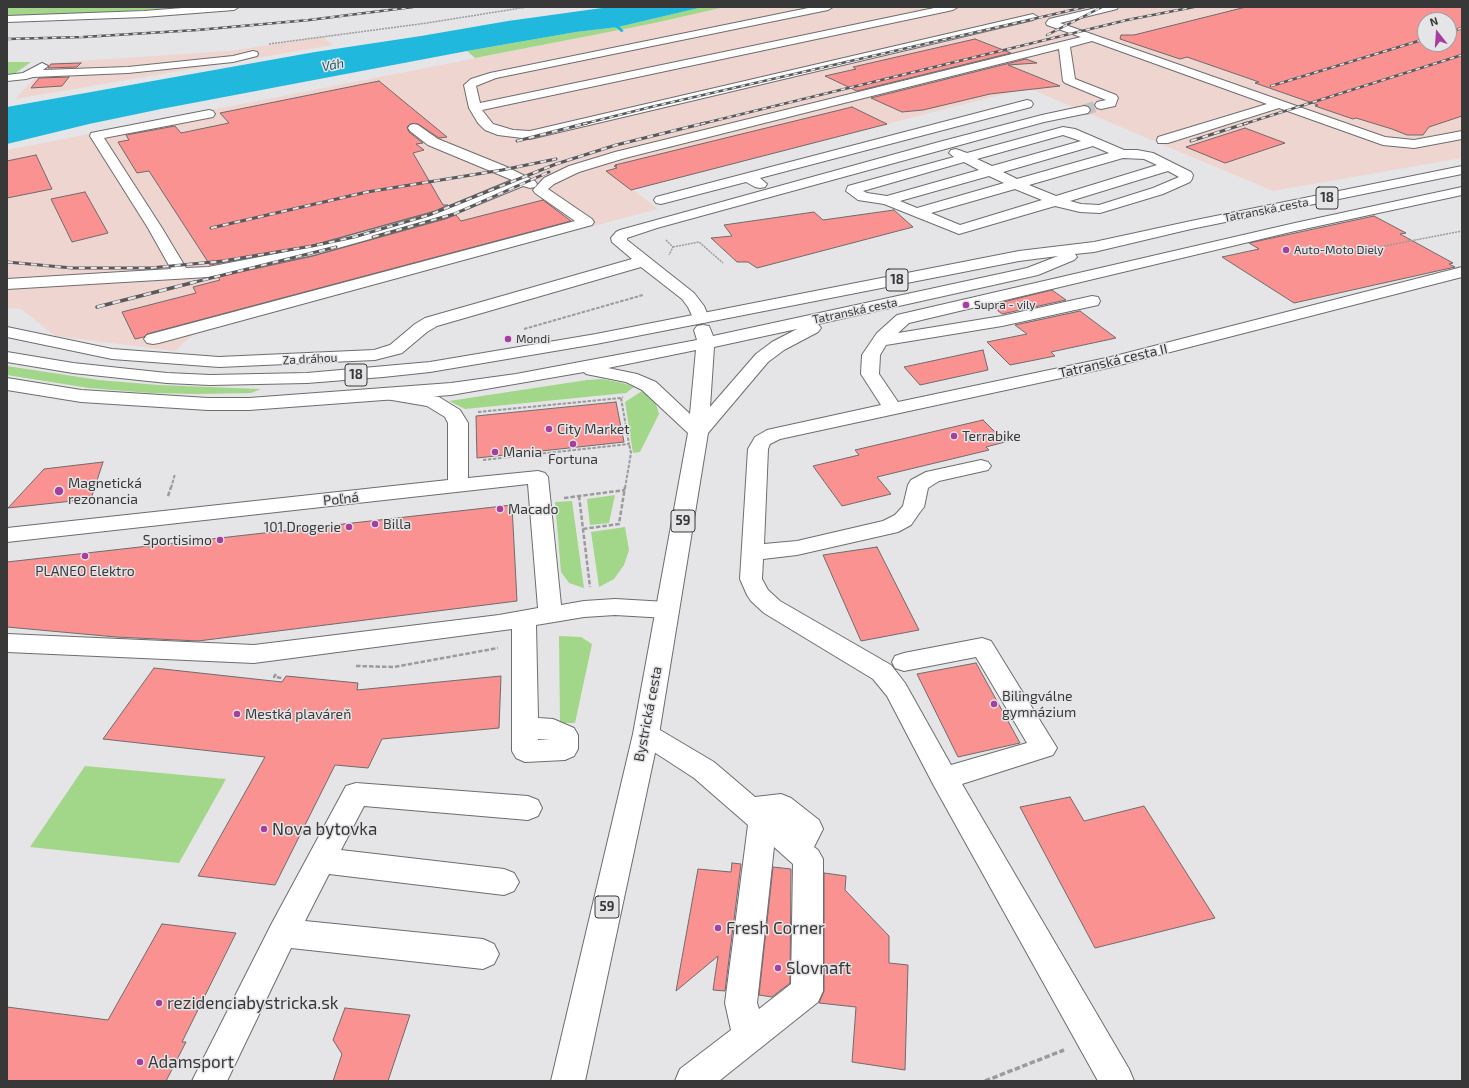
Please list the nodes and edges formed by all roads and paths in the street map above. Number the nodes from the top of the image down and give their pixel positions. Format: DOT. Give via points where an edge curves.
graph roads {
  1 [pos="234,7"];
  2 [pos="527,7"];
  3 [pos="828,7"];
  4 [pos="953,7"];
  5 [pos="1113,7"];
  6 [pos="1011,10"];
  7 [pos="1033,17"];
  8 [pos="7,19"];
  9 [pos="1051,23"];
  10 [pos="1091,38"];
  11 [pos="269,44"];
  12 [pos="1064,45"];
  13 [pos="253,54"];
  14 [pos="42,66"];
  15 [pos="31,73"];
  16 [pos="7,78"];
  17 [pos="1027,104"];
  18 [pos="1279,104"];
  19 [pos="1101,105"];
  20 [pos="476,108"];
  21 [pos="1083,110"];
  22 [pos="209,114"];
  23 [pos="414,128"];
  24 [pos="917,131"];
  25 [pos="1462,136"];
  26 [pos="1163,140"];
  27 [pos="1094,142"];
  28 [pos="944,146"];
  29 [pos="1122,154"];
  30 [pos="963,158"];
  31 [pos="1169,166"];
  32 [pos="1462,170"];
  33 [pos="988,171"];
  34 [pos="748,176"];
  35 [pos="523,180"];
  36 [pos="1016,184"];
  37 [pos="540,190"];
  38 [pos="1462,191"];
  39 [pos="772,192"];
  40 [pos="661,200"];
  41 [pos="887,200"];
  42 [pos="1055,201"];
  43 [pos="916,213"];
  44 [pos="1462,231"];
  45 [pos="673,247"];
  46 [pos="1094,247"];
  47 [pos="1343,254"];
  48 [pos="644,261"];
  49 [pos="723,263"];
  50 [pos="1462,272"];
  51 [pos="181,273"];
  52 [pos="7,284"];
  53 [pos="643,295"];
  54 [pos="1092,301"];
  55 [pos="839,315"];
  56 [pos="701,318"];
  57 [pos="520,330"];
  58 [pos="7,332"];
  59 [pos="153,339"];
  60 [pos="880,341"];
  61 [pos="706,342"];
  62 [pos="7,357"];
  63 [pos="579,368"];
  64 [pos="7,384"];
  65 [pos="392,395"];
  66 [pos="626,395"];
  67 [pos="621,398"];
  68 [pos="893,409"];
  69 [pos="472,413"];
  70 [pos="698,432"];
  71 [pos="629,444"];
  72 [pos="457,463"];
  73 [pos="981,466"];
  74 [pos="175,474"];
  75 [pos="458,486"];
  76 [pos="625,490"];
  77 [pos="579,496"];
  78 [pos="559,498"];
  79 [pos="167,500"];
  80 [pos="584,529"];
  81 [pos="7,535"];
  82 [pos="752,553"];
  83 [pos="584,609"];
  84 [pos="667,610"];
  85 [pos="550,614"];
  86 [pos="524,619"];
  87 [pos="7,643"];
  88 [pos="904,662"];
  89 [pos="526,728"];
  90 [pos="646,734"];
  91 [pos="944,778"];
  92 [pos="528,808"];
  93 [pos="757,814"];
  94 [pos="322,860"];
  95 [pos="504,882"];
  96 [pos="283,933"];
  97 [pos="483,954"];
  98 [pos="749,1036"];
  99 [pos="1094,1038"];
  100 [pos="209,1081"];
  101 [pos="568,1081"];
  102 [pos="692,1081"];
  103 [pos="985,1081"];
  104 [pos="1118,1081"];
  1 -- 8 [label="street"];
  2 -- 11 [label="path"];
  3 -- 20 [label="street" via="494,75 470,85"];
  4 -- 20 [label="street"];
  5 -- 9 [label="street"];
  6 -- 7 [label="street"];
  7 -- 9 [label="street"];
  7 -- 20 [label="street" via="530,135 498,131 489,127"];
  9 -- 10 [label="street"];
  10 -- 12 [label="street"];
  10 -- 18 [label="street"];
  12 -- 19 [label="street" via="1068,81 1112,98 1111,102"];
  12 -- 37 [label="street" via="620,155 574,169 549,181"];
  13 -- 15 [label="street" via="233,59 128,70"];
  14 -- 15 [label="street"];
  15 -- 16 [label="street"];
  17 -- 24 [label="street"];
  18 -- 25 [label="street" via="1396,144"];
  18 -- 26 [label="street"];
  21 -- 28 [label="street"];
  22 -- 51 [label="street" via="96,136"];
  23 -- 35 [label="street" via="433,142"];
  24 -- 28 [label="street"];
  24 -- 34 [label="street"];
  27 -- 29 [label="street"];
  27 -- 30 [label="street" via="1070,132 1056,132"];
  27 -- 33 [label="street"];
  28 -- 30 [label="street"];
  28 -- 39 [label="street"];
  29 -- 31 [label="street" via="1148,156"];
  29 -- 36 [label="street"];
  30 -- 33 [label="street"];
  30 -- 41 [label="street" via="853,189 862,197"];
  31 -- 42 [label="street"];
  31 -- 42 [label="street" via="1186,175 1185,179 1158,191 1100,208 1080,208"];
  32 -- 46 [label="street, Tatranská cesta / 18"];
  33 -- 36 [label="street"];
  33 -- 41 [label="street"];
  34 -- 39 [label="street"];
  34 -- 40 [label="street"];
  35 -- 37 [label="street"];
  35 -- 51 [label="street" via="440,215 308,252 208,272"];
  36 -- 42 [label="street"];
  36 -- 43 [label="street"];
  37 -- 59 [label="street" via="588,222"];
  38 -- 60 [label="street" via="903,319"];
  39 -- 48 [label="street, Bystrická cesta" via="621,235 620,242"];
  41 -- 43 [label="street"];
  42 -- 43 [label="street" via="959,230"];
  44 -- 47 [label="path"];
  45 -- 49 [label="path" via="699,242"];
  46 -- 55 [label="street, Tatranská cesta / 18" via="1032,272"];
  46 -- 56 [label="street, Tatranská cesta / 18" via="1019,256"];
  48 -- 56 [label="street, Bystrická cesta" via="688,296"];
  48 -- 58 [label="street, Za dráhou" via="431,322 396,349 375,355 219,362 112,354"];
  50 -- 68 [label="street, Tatranská cesta II" via="1112,362"];
  51 -- 52 [label="street"];
  53 -- 57 [label="path"];
  54 -- 60 [label="street" via="1002,321"];
  55 -- 61 [label="street, Tatranská cesta / 18"];
  55 -- 70 [label="street" via="801,333 768,353"];
  56 -- 61 [label="street, Bystrická cesta"];
  56 -- 62 [label="street, 18" via="468,361 383,372 307,378 167,378 73,368"];
  60 -- 68 [label="street" via="871,355 870,374"];
  61 -- 63 [label="street, 18"];
  61 -- 70 [label="street, Bystrická cesta / 59"];
  63 -- 65 [label="street, 18" via="451,389"];
  63 -- 70 [label="street" via="625,376 649,386"];
  64 -- 65 [label="street, 18" via="81,396 208,404"];
  65 -- 72 [label="street" via="432,401 453,414 458,423"];
  66 -- 67 [label="path"];
  67 -- 69 [label="path"];
  67 -- 71 [label="path"];
  68 -- 82 [label="street, Tatranská cesta II" via="774,434 762,441 758,449"];
  70 -- 84 [label="street, Bystrická cesta / 59"];
  71 -- 72 [label="path"];
  71 -- 76 [label="path" via="631,453"];
  72 -- 75 [label="street"];
  73 -- 82 [label="street" via="933,476 918,485 912,507 903,520 890,528 797,548"];
  74 -- 79 [label="path"];
  75 -- 81 [label="street, Poľná"];
  75 -- 85 [label="street, Poľná" via="538,477"];
  76 -- 77 [label="path"];
  76 -- 80 [label="path" via="619,524"];
  77 -- 78 [label="path"];
  77 -- 80 [label="path"];
  80 -- 83 [label="path" via="591,588"];
  82 -- 91 [label="street" via="752,579 759,595 772,607 882,672 896,690"];
  83 -- 84 [label="street" via="615,607"];
  83 -- 85 [label="street"];
  84 -- 90 [label="street, Bystrická cesta / 59"];
  85 -- 86 [label="street"];
  86 -- 87 [label="street" via="254,654"];
  86 -- 89 [label="street"];
  88 -- 91 [label="street" via="982,647 1044,748"];
  90 -- 93 [label="street" via="704,770"];
  90 -- 101 [label="street, Bystrická cesta / 59"];
  91 -- 99 [label="street"];
  92 -- 94 [label="street" via="356,794"];
  93 -- 98 [label="street" via="741,1003"];
  93 -- 98 [label="street" via="808,859 807,992"];
  94 -- 95 [label="street"];
  94 -- 96 [label="street"];
  96 -- 97 [label="street"];
  96 -- 100 [label="street"];
  98 -- 102 [label="street"];
  99 -- 103 [label="path"];
  99 -- 104 [label="street"];
}
